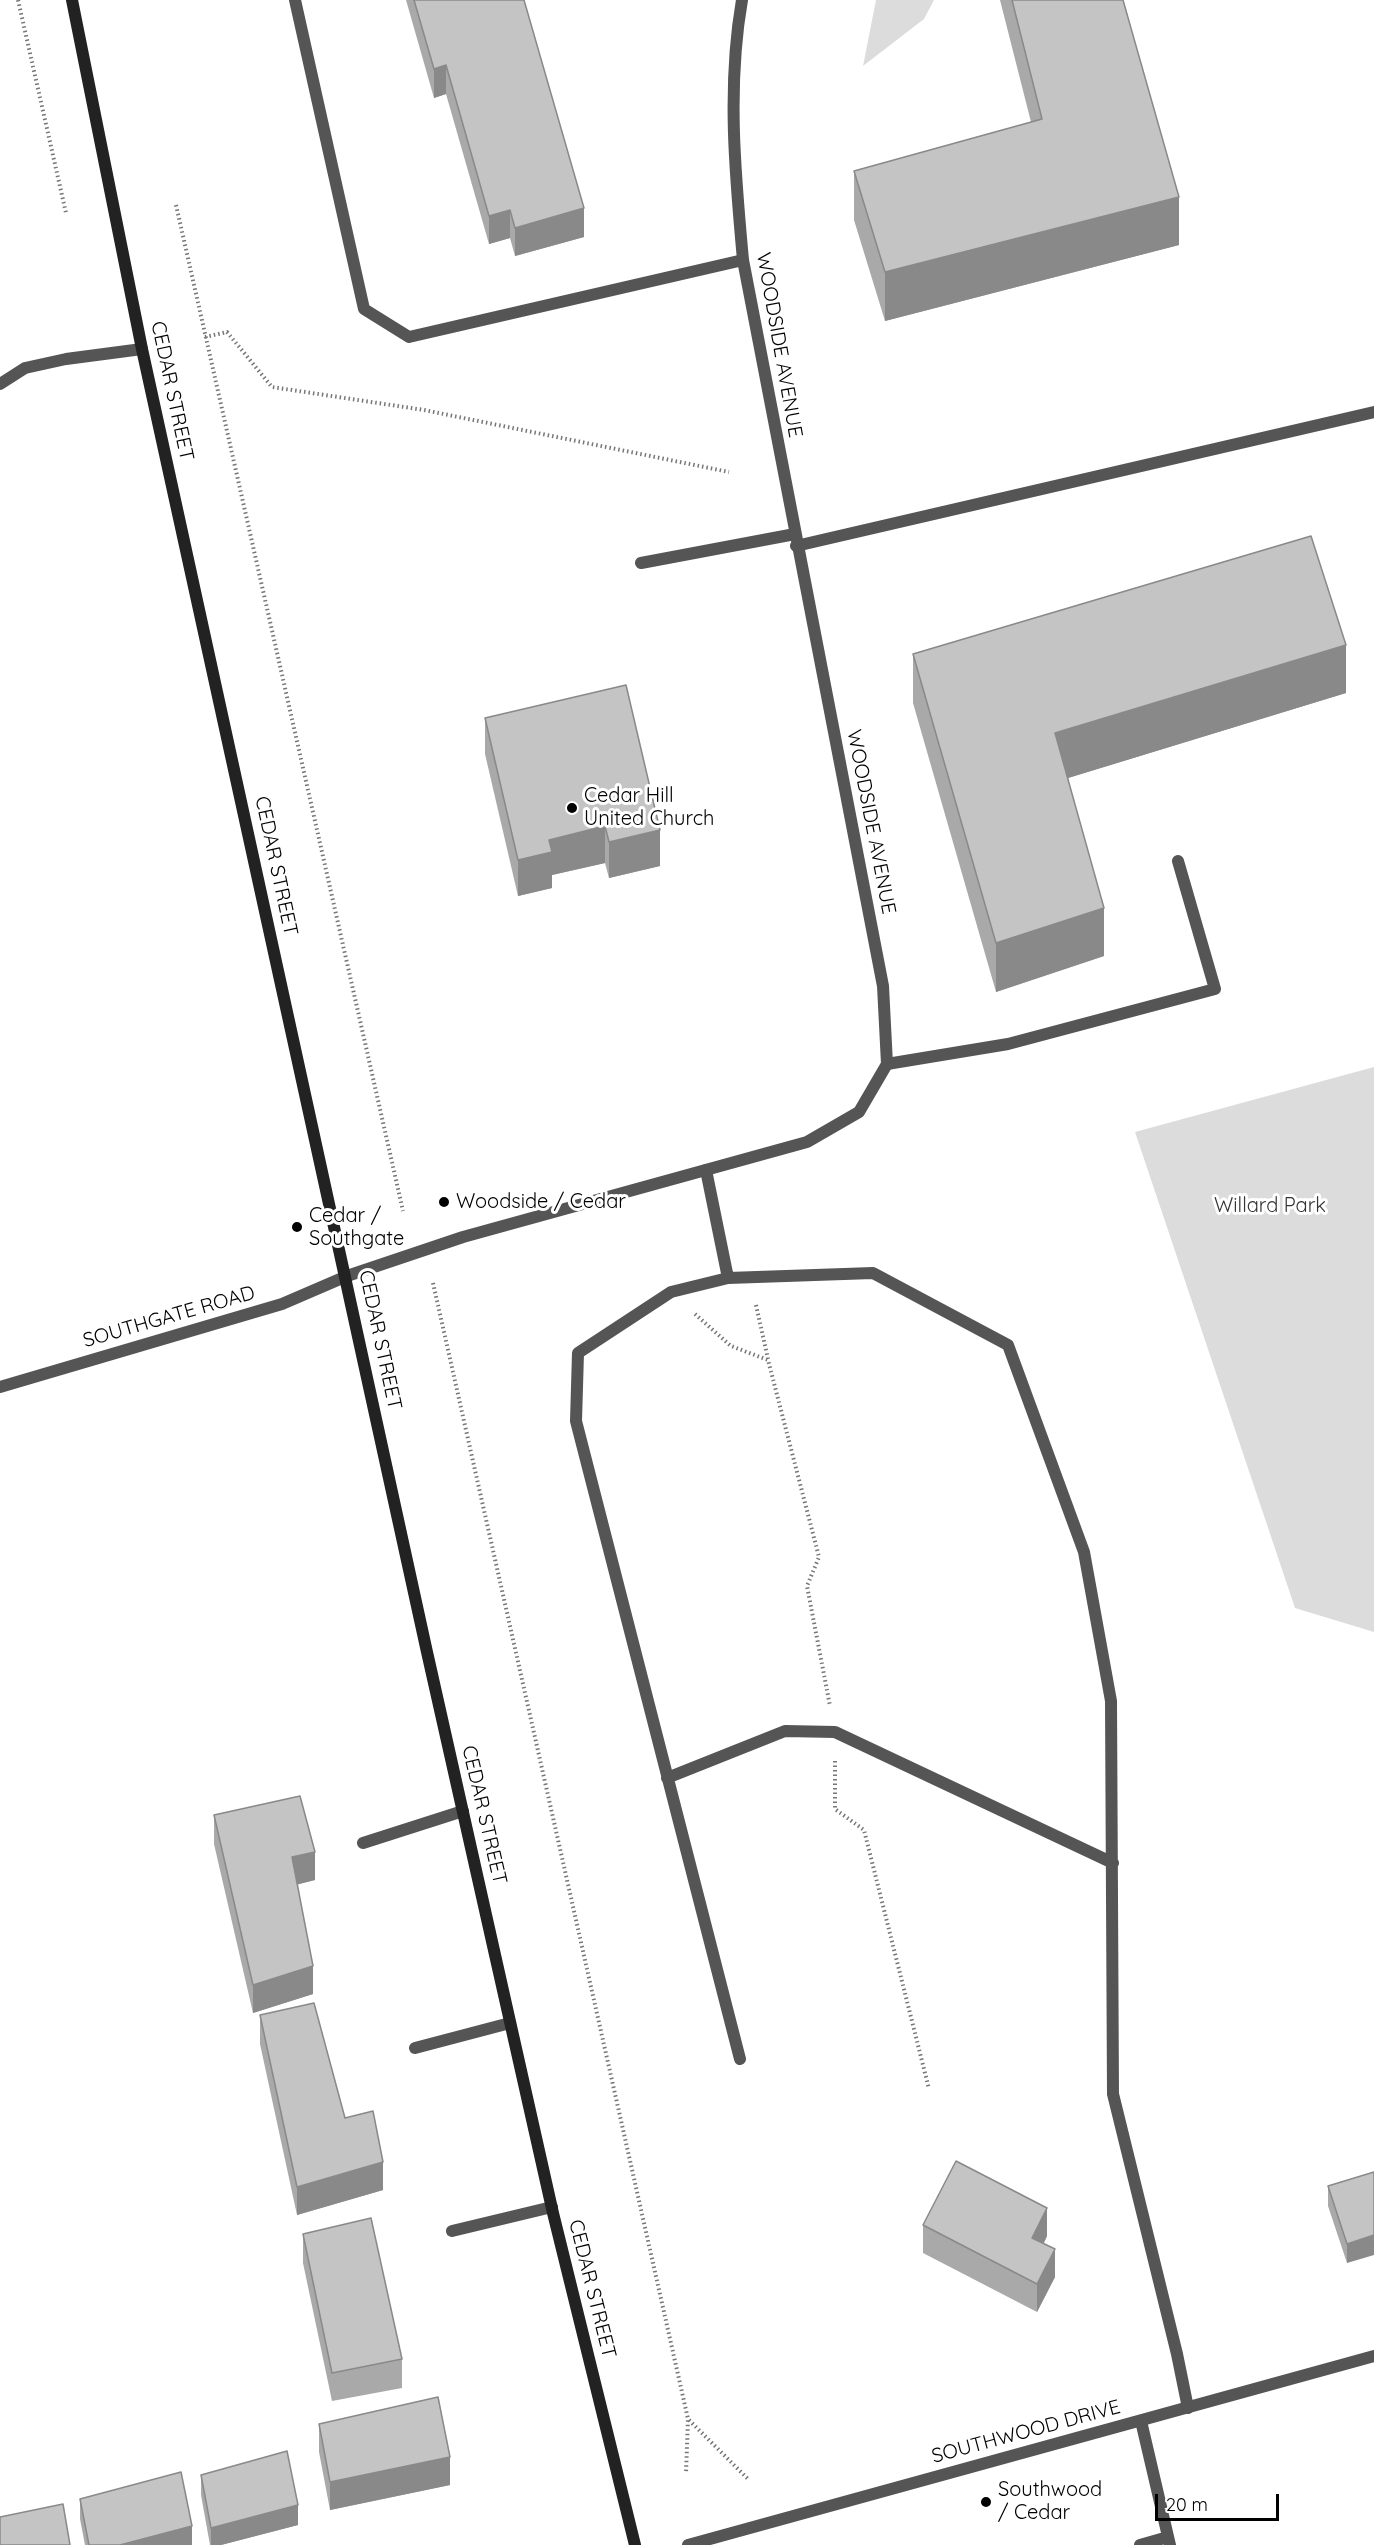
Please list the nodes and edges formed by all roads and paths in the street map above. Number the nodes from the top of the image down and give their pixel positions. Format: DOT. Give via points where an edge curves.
graph roads {
  1 [pos="18,0"];
  2 [pos="72,0"];
  3 [pos="294,0"];
  4 [pos="742,0"];
  5 [pos="176,205"];
  6 [pos="66,213"];
  7 [pos="743,260"];
  8 [pos="205,337"];
  9 [pos="142,349"];
  10 [pos="0,384"];
  11 [pos="1374,412"];
  12 [pos="729,472"];
  13 [pos="795,540"];
  14 [pos="641,563"];
  15 [pos="1178,861"];
  16 [pos="887,1064"];
  17 [pos="706,1170"];
  18 [pos="403,1211"];
  19 [pos="347,1276"];
  20 [pos="749,1277"];
  21 [pos="728,1278"];
  22 [pos="433,1283"];
  23 [pos="671,1292"];
  24 [pos="768,1360"];
  25 [pos="0,1387"];
  26 [pos="835,1732"];
  27 [pos="667,1778"];
  28 [pos="463,1811"];
  29 [pos="363,1843"];
  30 [pos="1113,1863"];
  31 [pos="510,2023"];
  32 [pos="415,2048"];
  33 [pos="740,2059"];
  34 [pos="929,2089"];
  35 [pos="552,2207"];
  36 [pos="452,2231"];
  37 [pos="1374,2356"];
  38 [pos="1188,2408"];
  39 [pos="688,2419"];
  40 [pos="1141,2421"];
  41 [pos="686,2473"];
  42 [pos="747,2479"];
  43 [pos="1169,2541"];
  44 [pos="635,2545"];
  45 [pos="688,2545"];
  46 [pos="1140,2545"];
  1 -- 6 [label="path"];
  2 -- 9 [label="main road, CEDAR STREET"];
  3 -- 7 [label="street" via="364,309 409,337"];
  4 -- 7 [label="street, WOODSIDE AVENUE" via="736,32 732,142"];
  5 -- 8 [label="path"];
  7 -- 13 [label="street, WOODSIDE AVENUE"];
  8 -- 12 [label="path" via="227,332 272,387 424,410"];
  8 -- 18 [label="path"];
  9 -- 10 [label="street" via="25,368"];
  9 -- 19 [label="main road, CEDAR STREET"];
  11 -- 13 [label="street"];
  13 -- 14 [label="street"];
  13 -- 16 [label="street, WOODSIDE AVENUE" via="883,986"];
  15 -- 16 [label="street" via="1215,989 1008,1044"];
  16 -- 17 [label="street" via="859,1112 807,1142"];
  17 -- 19 [label="street" via="463,1237"];
  17 -- 21 [label="street"];
  19 -- 25 [label="street, SOUTHGATE ROAD" via="282,1304"];
  19 -- 28 [label="main road, CEDAR STREET"];
  20 -- 21 [label="street"];
  20 -- 24 [label="path"];
  20 -- 30 [label="street" via="873,1273 1008,1345 1083,1551 1110,1701"];
  21 -- 23 [label="street"];
  22 -- 39 [label="path"];
  23 -- 24 [label="path" via="731,1346"];
  23 -- 27 [label="street" via="578,1353 576,1421"];
  24 -- 26 [label="path" via="819,1557 807,1586"];
  26 -- 27 [label="street" via="785,1731"];
  26 -- 30 [label="street"];
  26 -- 34 [label="path" via="835,1809 864,1830"];
  27 -- 33 [label="street"];
  28 -- 29 [label="street"];
  28 -- 31 [label="main road, CEDAR STREET"];
  30 -- 38 [label="street" via="1113,2094"];
  31 -- 32 [label="street"];
  31 -- 35 [label="main road, CEDAR STREET"];
  35 -- 36 [label="street"];
  35 -- 44 [label="main road, CEDAR STREET"];
  37 -- 38 [label="street, SOUTHWOOD DRIVE"];
  38 -- 40 [label="street, SOUTHWOOD DRIVE"];
  39 -- 41 [label="path"];
  39 -- 42 [label="path"];
  40 -- 43 [label="street"];
  40 -- 45 [label="street, SOUTHWOOD DRIVE"];
  43 -- 46 [label="street"];
}
